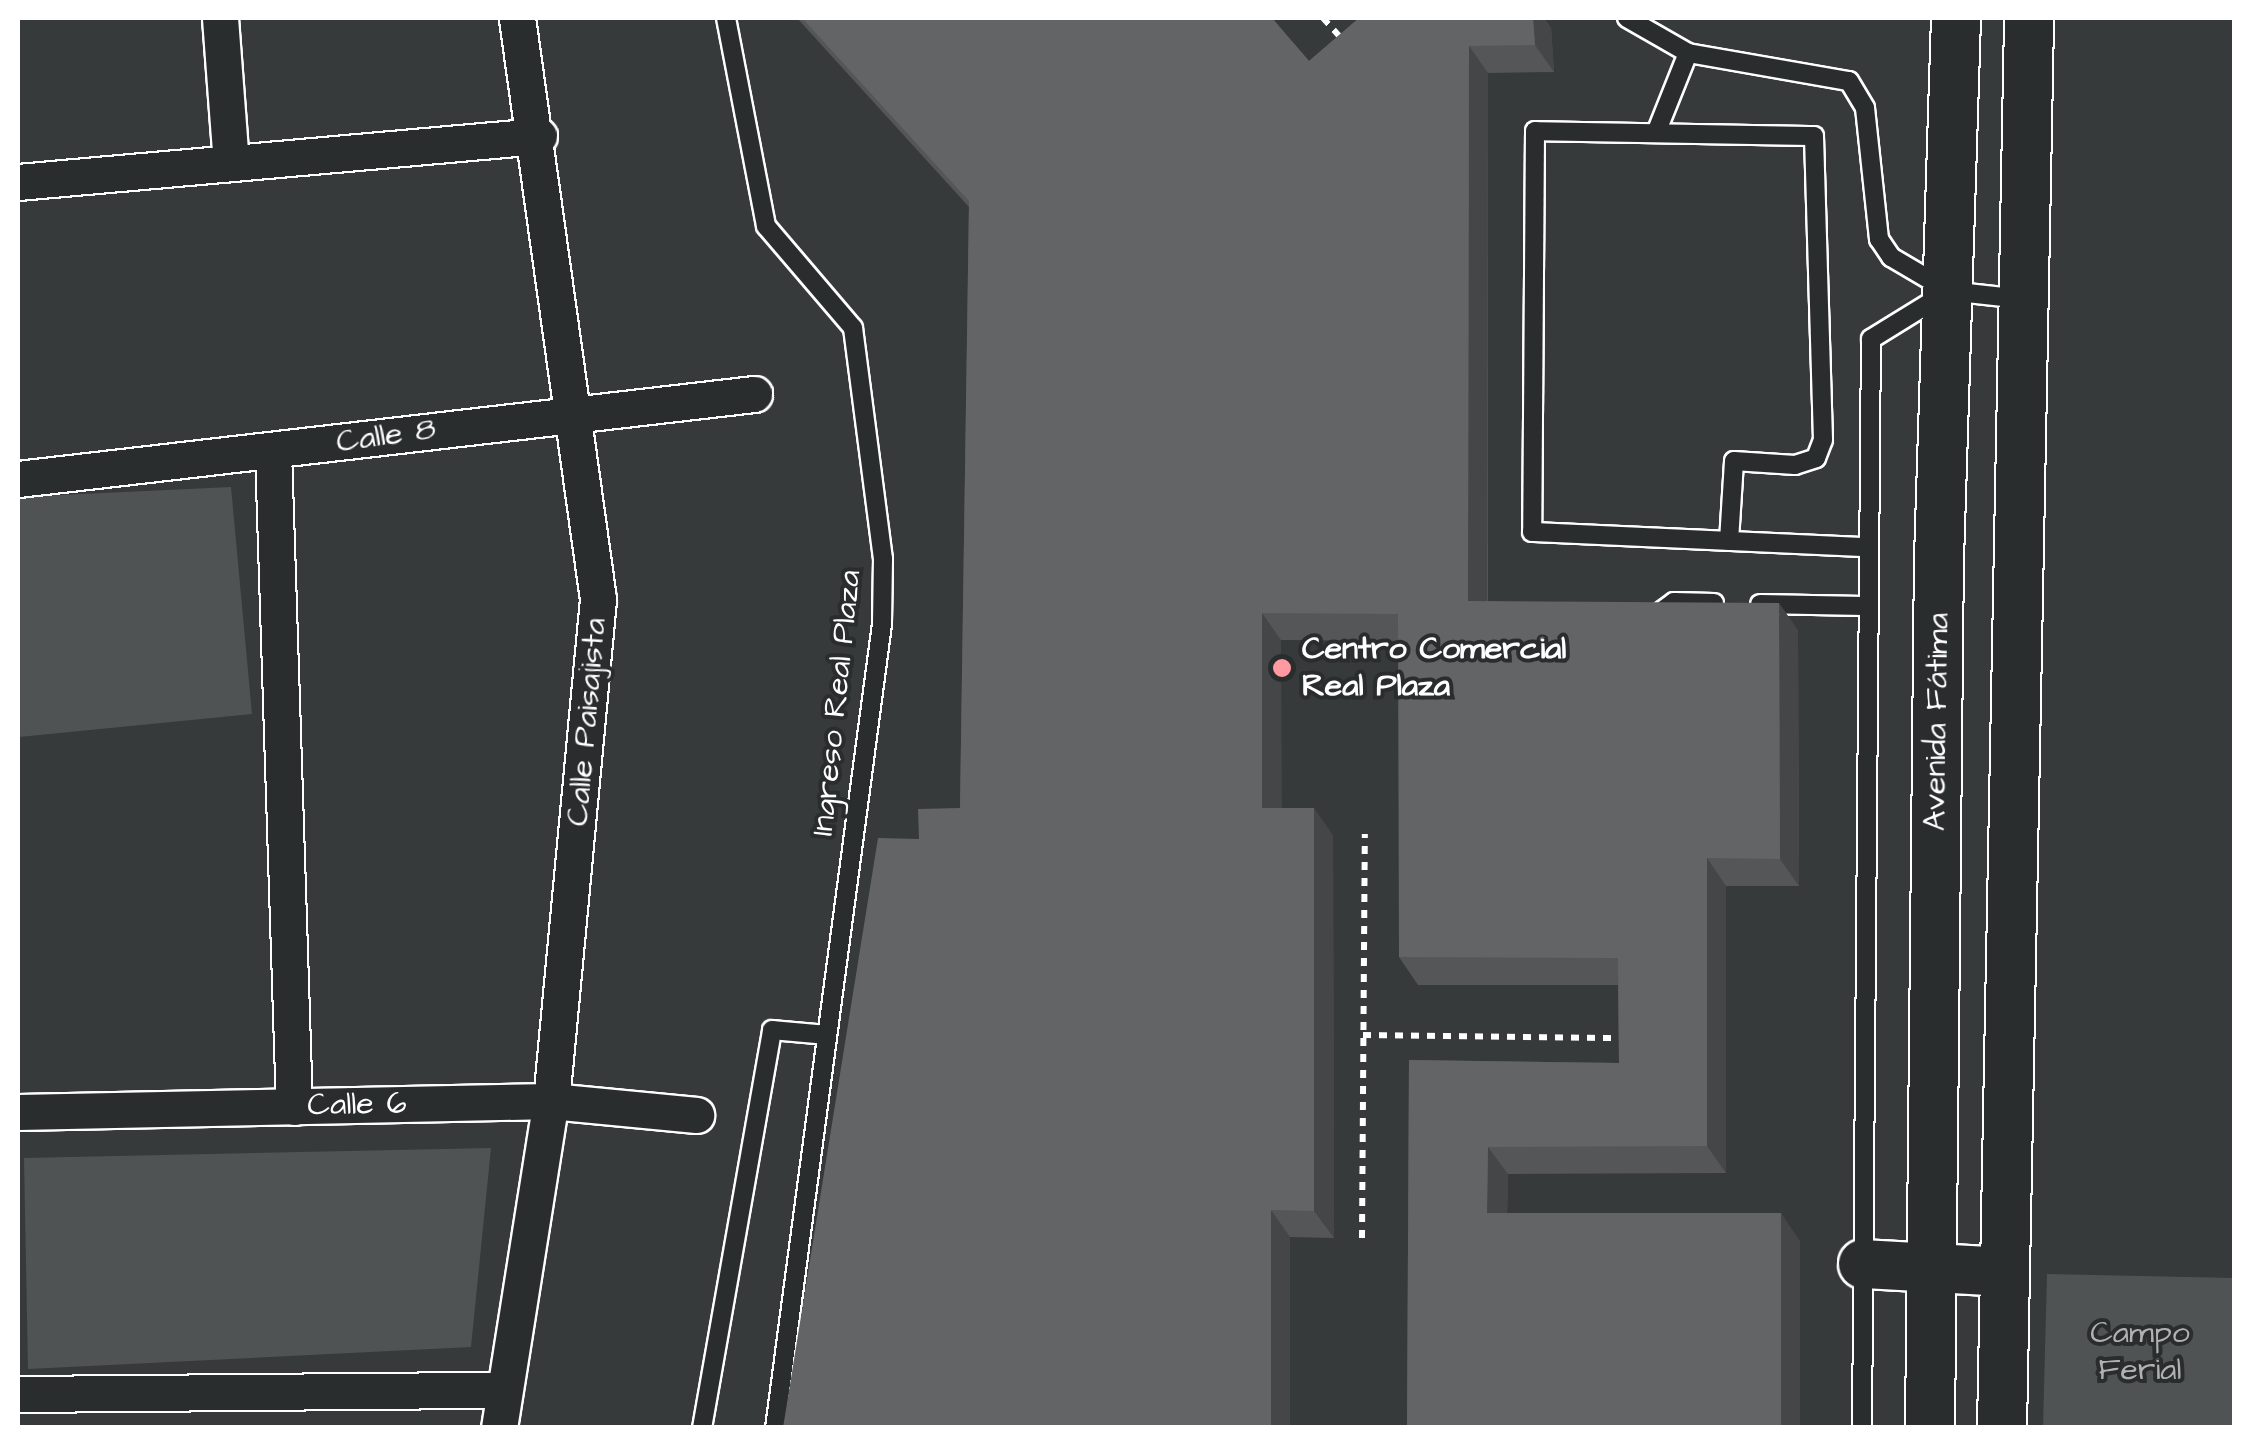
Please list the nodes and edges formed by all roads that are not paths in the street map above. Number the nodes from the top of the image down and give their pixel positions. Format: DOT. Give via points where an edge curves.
graph roads {
  1 [pos="220,18"];
  2 [pos="517,18"];
  3 [pos="726,18"];
  4 [pos="1627,18"];
  5 [pos="1956,18"];
  6 [pos="2029,18"];
  7 [pos="1688,52"];
  8 [pos="1656,133"];
  9 [pos="539,136"];
  10 [pos="231,164"];
  11 [pos="18,182"];
  12 [pos="1949,291"];
  13 [pos="2022,298"];
  14 [pos="754,394"];
  15 [pos="575,411"];
  16 [pos="273,451"];
  17 [pos="18,479"];
  18 [pos="1729,541"];
  19 [pos="1864,547"];
  20 [pos="1939,559"];
  21 [pos="2016,562"];
  22 [pos="1864,606"];
  23 [pos="1648,630"];
  24 [pos="827,1035"];
  25 [pos="552,1101"];
  26 [pos="294,1106"];
  27 [pos="18,1112"];
  28 [pos="696,1115"];
  29 [pos="1863,1264"];
  30 [pos="1932,1268"];
  31 [pos="2004,1272"];
  32 [pos="503,1390"];
  33 [pos="18,1394"];
  34 [pos="499,1428"];
  35 [pos="702,1428"];
  36 [pos="774,1428"];
  37 [pos="1862,1428"];
  38 [pos="1930,1428"];
  39 [pos="2002,1428"];
  1 -- 10 [label="street"];
  2 -- 9 [label="street, Calle Paisajista"];
  3 -- 24 [label="lane, Ingreso Real Plaza" via="766,226 853,328 883,560"];
  4 -- 7 [label="lane"];
  5 -- 12 [label="main road, Avenida Fátima"];
  6 -- 13 [label="main road"];
  7 -- 8 [label="lane"];
  7 -- 12 [label="lane" via="1849,81 1865,108 1878,239"];
  8 -- 18 [label="lane" via="1814,136 1823,440 1816,458 1796,465 1734,461"];
  8 -- 18 [label="lane" via="1535,132 1532,532"];
  9 -- 10 [label="street"];
  9 -- 15 [label="street, Calle Paisajista"];
  10 -- 11 [label="street"];
  12 -- 13 [label="lane"];
  12 -- 19 [label="lane" via="1872,339"];
  12 -- 20 [label="main road, Avenida Fátima"];
  13 -- 21 [label="main road"];
  14 -- 15 [label="street, Calle 8"];
  15 -- 16 [label="street, Calle 8"];
  15 -- 25 [label="street, Calle Paisajista" via="598,599"];
  16 -- 17 [label="street, Calle 8"];
  16 -- 26 [label="street"];
  18 -- 19 [label="lane"];
  19 -- 22 [label="lane"];
  20 -- 21 [label="main road"];
  20 -- 30 [label="main road, Avenida Fátima"];
  21 -- 31 [label="main road"];
  22 -- 23 [label="lane" via="1674,602"];
  22 -- 29 [label="lane"];
  24 -- 35 [label="lane" via="772,1030"];
  24 -- 36 [label="lane, Ingreso Real Plaza"];
  25 -- 26 [label="street, Calle 6"];
  25 -- 28 [label="street, Calle 6"];
  25 -- 32 [label="street, Calle Paisajista"];
  26 -- 27 [label="street, Calle 6"];
  29 -- 30 [label="main road"];
  29 -- 37 [label="lane"];
  30 -- 31 [label="main road"];
  30 -- 38 [label="main road, Avenida Fátima"];
  31 -- 39 [label="main road"];
  32 -- 33 [label="street"];
  32 -- 34 [label="street, Calle Paisajista"];
}
